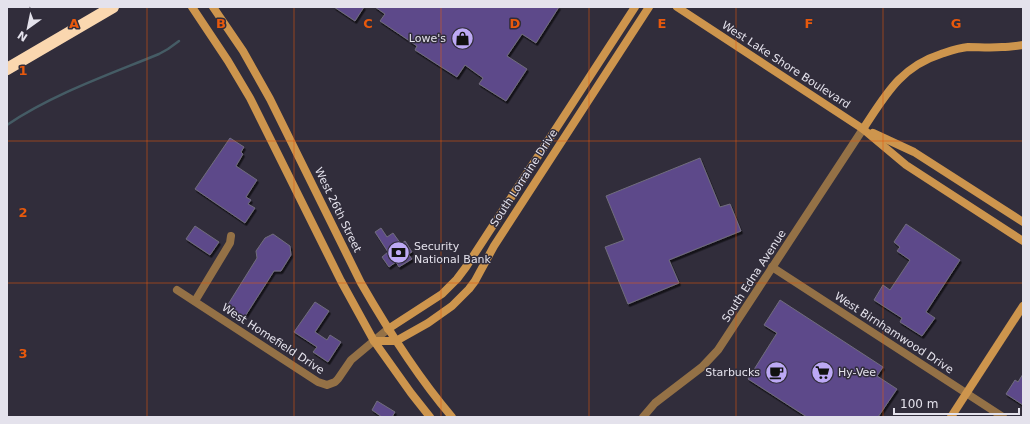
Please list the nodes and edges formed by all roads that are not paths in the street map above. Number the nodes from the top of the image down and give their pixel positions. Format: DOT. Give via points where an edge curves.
graph roads {
  1 [pos="113,7"];
  2 [pos="192,7"];
  3 [pos="213,7"];
  4 [pos="634,7"];
  5 [pos="649,7"];
  6 [pos="677,7"];
  7 [pos="1023,45"];
  8 [pos="7,70"];
  9 [pos="863,129"];
  10 [pos="1023,222"];
  11 [pos="231,236"];
  12 [pos="1023,241"];
  13 [pos="772,268"];
  14 [pos="177,290"];
  15 [pos="195,302"];
  16 [pos="1023,306"];
  17 [pos="388,329"];
  18 [pos="374,341"];
  19 [pos="396,341"];
  20 [pos="966,393"];
  21 [pos="430,417"];
  22 [pos="452,417"];
  23 [pos="643,417"];
  24 [pos="951,417"];
  25 [pos="1003,417"];
  1 -- 8 [label="highway"];
  2 -- 18 [label="street" via="250,98 341,281"];
  3 -- 17 [label="street, West 26th Street" via="243,51 270,99 361,282"];
  4 -- 17 [label="street, South Lorraine Drive" via="461,273 442,294"];
  5 -- 19 [label="street, South Lorraine Drive" via="494,246 469,289 440,315"];
  6 -- 9 [label="street, West Lake Shore Boulevard"];
  7 -- 9 [label="street" via="958,49 922,61 900,78 886,94"];
  9 -- 10 [label="street, West Lake Shore Boulevard" via="914,152"];
  9 -- 12 [label="street, West Lake Shore Boulevard" via="906,165"];
  9 -- 13 [label="street, South Edna Avenue"];
  11 -- 15 [label="street" via="230,243"];
  13 -- 20 [label="street, West Birnhamwood Drive"];
  13 -- 23 [label="street, South Edna Avenue" via="729,335 710,359 656,403"];
  14 -- 15 [label="street, West Homefield Drive"];
  15 -- 18 [label="street, West Homefield Drive" via="318,382 327,385 335,382 351,360"];
  16 -- 20 [label="street"];
  17 -- 18 [label="street, West Homefield Drive"];
  17 -- 19 [label="street, West 26th Street"];
  18 -- 19 [label="street, South Lorraine Drive"];
  18 -- 21 [label="street"];
  19 -- 22 [label="street, West 26th Street"];
  20 -- 24 [label="street"];
  20 -- 25 [label="street, West Birnhamwood Drive"];
}
